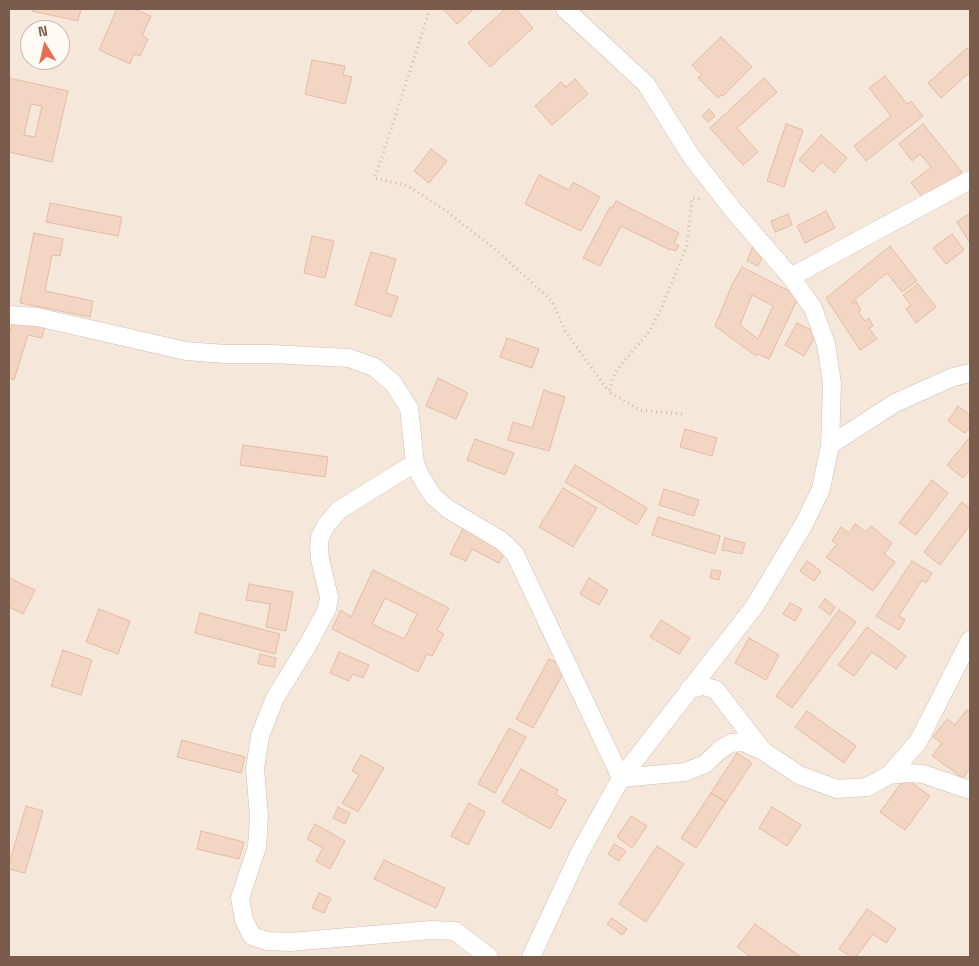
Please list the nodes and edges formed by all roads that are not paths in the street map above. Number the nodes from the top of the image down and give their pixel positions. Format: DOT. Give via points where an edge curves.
graph roads {
  1 [pos="565,9"];
  2 [pos="970,180"];
  3 [pos="791,277"];
  4 [pos="9,315"];
  5 [pos="970,373"];
  6 [pos="830,445"];
  7 [pos="415,462"];
  8 [pos="970,640"];
  9 [pos="689,689"];
  10 [pos="763,751"];
  11 [pos="889,775"];
  12 [pos="621,778"];
  13 [pos="970,790"];
  14 [pos="489,957"];
  15 [pos="531,957"];
  1 -- 3 [label="street" via="646,84 691,156"];
  2 -- 3 [label="street"];
  3 -- 6 [label="street" via="813,308 826,344 832,383"];
  4 -- 7 [label="street" via="38,316 186,351 349,358 374,367 394,383 409,408"];
  5 -- 6 [label="street" via="953,377 895,403"];
  6 -- 9 [label="street" via="821,489 804,524 754,607"];
  7 -- 12 [label="street" via="420,478 448,509 502,541 515,554"];
  7 -- 14 [label="street" via="340,510 320,537 320,559 329,597 327,609 275,698 260,736 255,769 259,816 257,847 240,898 244,920 252,936 267,941 455,931"];
  8 -- 11 [label="street" via="918,742"];
  9 -- 10 [label="street" via="704,686 716,690"];
  9 -- 12 [label="street"];
  10 -- 11 [label="street" via="799,775 837,789 867,787"];
  10 -- 12 [label="street" via="743,742 730,743 705,764 685,772"];
  11 -- 13 [label="street" via="923,774"];
  12 -- 15 [label="street" via="580,852"];
}
